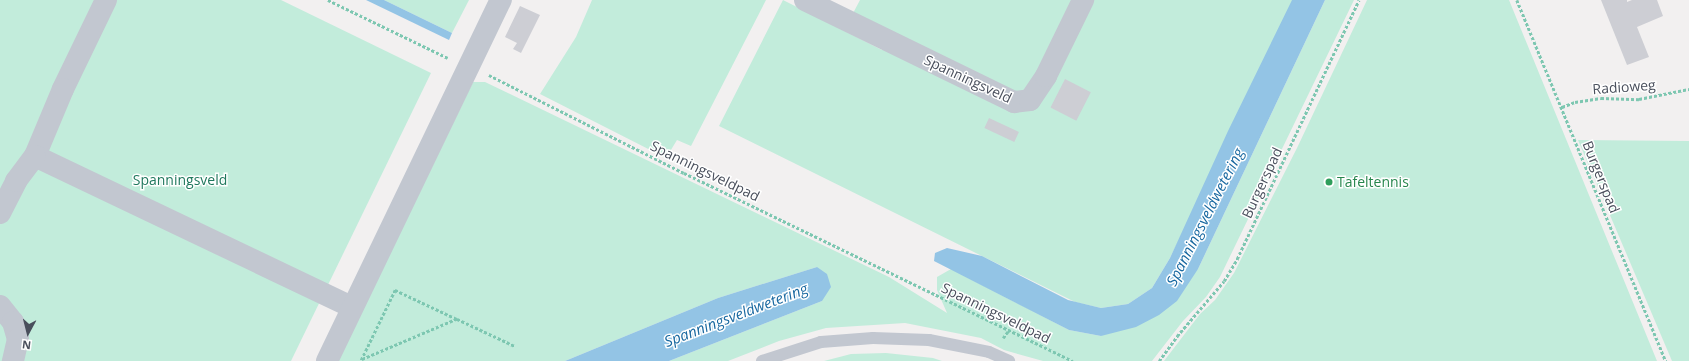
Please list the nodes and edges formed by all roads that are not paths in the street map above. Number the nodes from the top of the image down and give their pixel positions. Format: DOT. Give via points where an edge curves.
graph roads {
  1 [pos="106,0"];
  2 [pos="501,0"];
  3 [pos="805,0"];
  4 [pos="1083,0"];
  5 [pos="35,156"];
  6 [pos="0,213"];
  7 [pos="0,306"];
  8 [pos="352,307"];
  9 [pos="13,361"];
  10 [pos="327,361"];
  11 [pos="762,361"];
  12 [pos="1009,361"];
  1 -- 5 [label="street" via="62,89"];
  2 -- 8 [label="street"];
  3 -- 4 [label="street, Spanningsveld" via="1014,102 1030,100 1046,76"];
  5 -- 6 [label="street" via="16,180"];
  5 -- 8 [label="street"];
  7 -- 9 [label="street" via="13,322 18,339"];
  8 -- 10 [label="street"];
  11 -- 12 [label="lane" via="821,342 873,338 929,340 989,352"];
}
